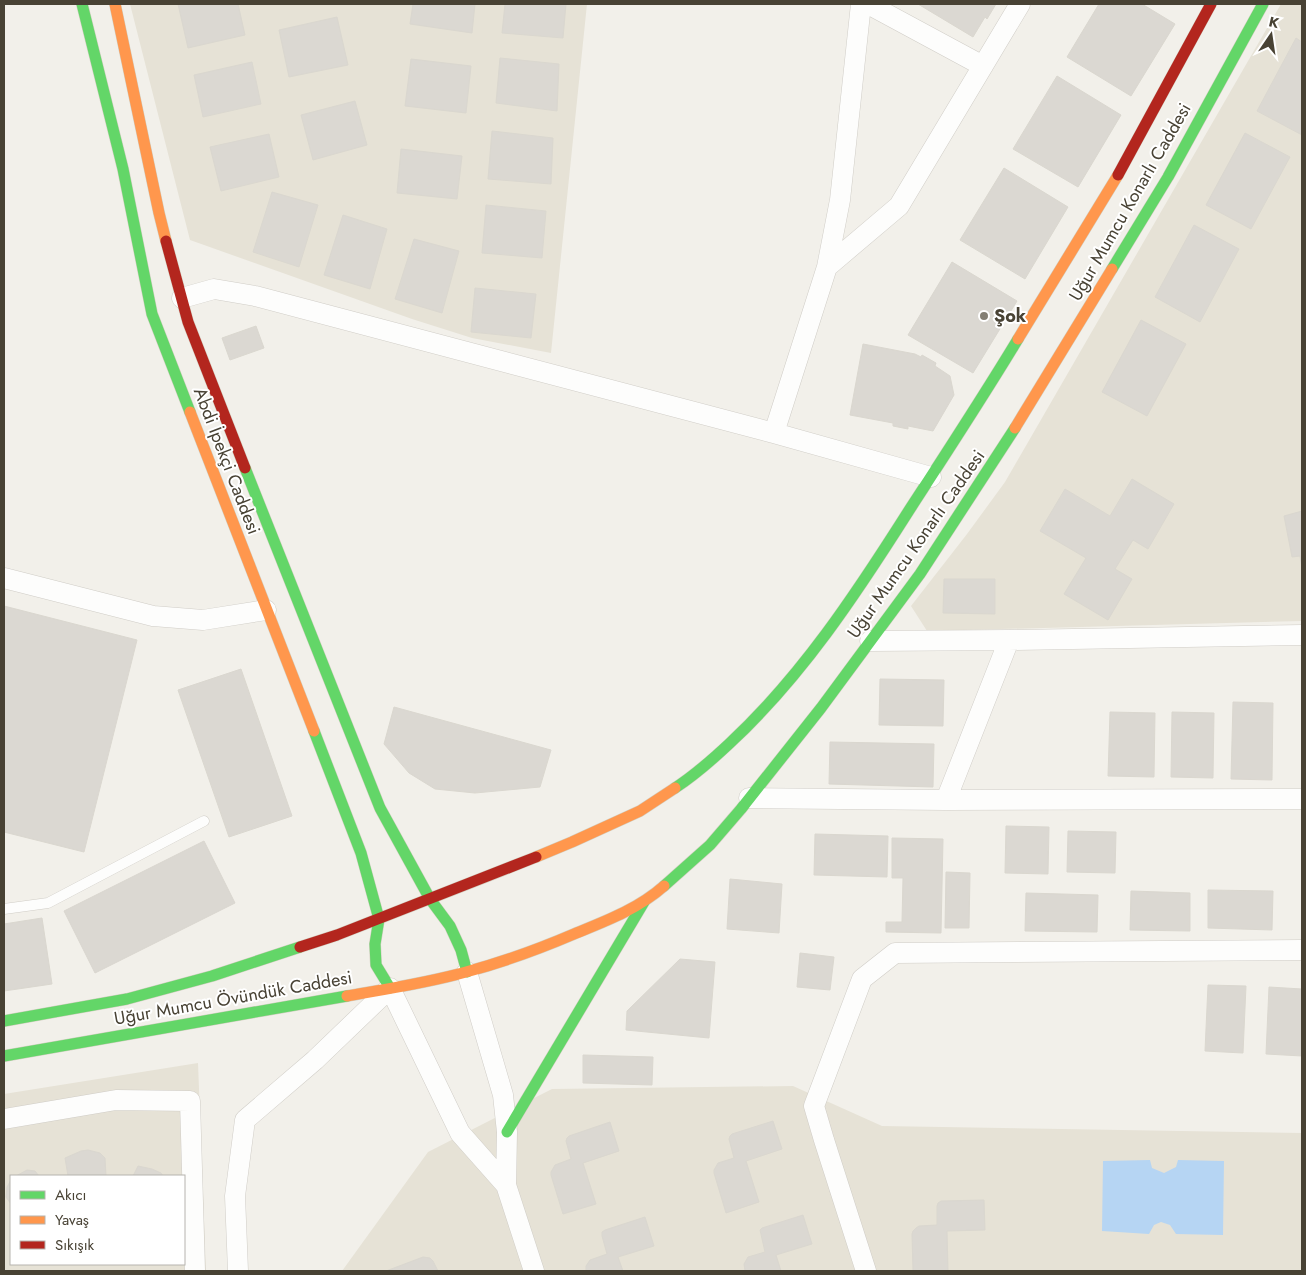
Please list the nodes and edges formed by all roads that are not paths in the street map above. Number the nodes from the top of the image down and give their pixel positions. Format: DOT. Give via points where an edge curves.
graph roads {
  1 [pos="82,4"];
  2 [pos="115,4"];
  3 [pos="861,4"];
  4 [pos="868,4"];
  5 [pos="1020,4"];
  6 [pos="1211,4"];
  7 [pos="1263,4"];
  8 [pos="983,66"];
  9 [pos="827,267"];
  10 [pos="182,298"];
  11 [pos="774,433"];
  12 [pos="931,477"];
  13 [pos="4,578"];
  14 [pos="266,610"];
  15 [pos="1302,635"];
  16 [pos="1009,640"];
  17 [pos="870,641"];
  18 [pos="750,798"];
  19 [pos="1302,799"];
  20 [pos="946,800"];
  21 [pos="204,821"];
  22 [pos="430,899"];
  23 [pos="646,900"];
  24 [pos="4,908"];
  25 [pos="379,918"];
  26 [pos="1302,950"];
  27 [pos="468,972"];
  28 [pos="390,988"];
  29 [pos="4,1021"];
  30 [pos="4,1056"];
  31 [pos="4,1119"];
  32 [pos="507,1132"];
  33 [pos="506,1185"];
  34 [pos="195,1271"];
  35 [pos="238,1271"];
  36 [pos="534,1271"];
  37 [pos="866,1271"];
  1 -- 14 [label="street, Abdi İpekçi Caddesi" via="123,169 152,314"];
  2 -- 10 [label="street, Abdi İpekçi Caddesi" via="159,213"];
  3 -- 9 [label="street" via="840,200"];
  4 -- 8 [label="street"];
  5 -- 8 [label="street"];
  6 -- 12 [label="street, Uğur Mumcu Konarlı Caddesi" via="1118,175"];
  7 -- 17 [label="street, Uğur Mumcu Konarlı Caddesi" via="1168,177 1008,440 920,574"];
  8 -- 9 [label="street" via="899,206"];
  9 -- 11 [label="street"];
  10 -- 11 [label="street" via="214,290 255,296"];
  10 -- 22 [label="street, Abdi İpekçi Caddesi" via="188,322 230,431 380,808"];
  11 -- 12 [label="street"];
  12 -- 22 [label="street, Uğur Mumcu Konarlı Caddesi" via="864,581 808,657 777,695 716,756 640,811 506,870"];
  13 -- 14 [label="street" via="153,616 204,620"];
  14 -- 25 [label="street, Abdi İpekçi Caddesi" via="361,853"];
  15 -- 16 [label="street"];
  16 -- 17 [label="street"];
  16 -- 20 [label="street"];
  17 -- 18 [label="street, Uğur Mumcu Konarlı Caddesi"];
  18 -- 20 [label="street"];
  18 -- 23 [label="street, Uğur Mumcu Konarlı Caddesi" via="710,845"];
  19 -- 20 [label="street"];
  21 -- 24 [label="lane" via="48,903"];
  22 -- 25 [label="street, Uğur Mumcu Övündük Caddesi"];
  22 -- 27 [label="street, Abdi İpekçi Caddesi" via="450,926"];
  23 -- 27 [label="street, Uğur Mumcu Konarlı Caddesi" via="607,921 533,951"];
  23 -- 32 [label="street"];
  25 -- 28 [label="street" via="376,965"];
  25 -- 29 [label="street, Uğur Mumcu Övündük Caddesi" via="212,976 127,999"];
  26 -- 37 [label="street" via="895,953 862,979 814,1106"];
  27 -- 28 [label="street, Uğur Mumcu Övündük Caddesi"];
  27 -- 32 [label="street" via="503,1095"];
  28 -- 30 [label="street, Uğur Mumcu Övündük Caddesi"];
  28 -- 33 [label="street" via="460,1133"];
  28 -- 35 [label="street" via="315,1060 245,1120 235,1196"];
  31 -- 34 [label="street" via="116,1100 190,1101"];
  32 -- 33 [label="street"];
  33 -- 36 [label="street"];
}
